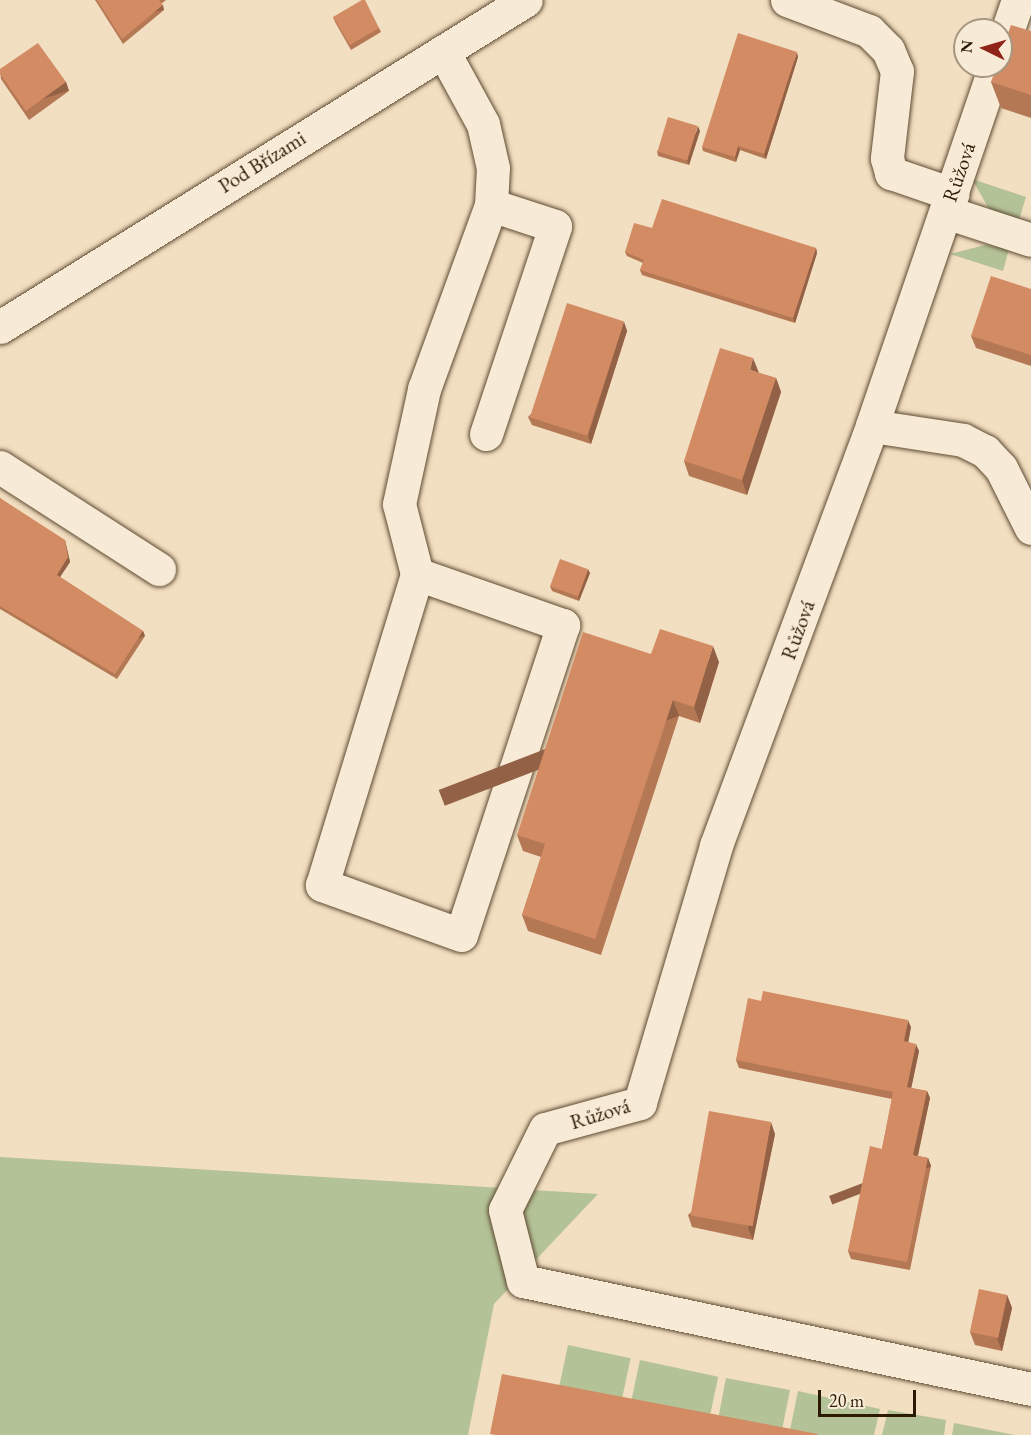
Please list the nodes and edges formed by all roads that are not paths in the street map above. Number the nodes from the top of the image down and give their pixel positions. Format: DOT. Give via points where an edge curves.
graph roads {
  1 [pos="526,0"];
  2 [pos="787,0"];
  3 [pos="1019,0"];
  4 [pos="1031,4"];
  5 [pos="1012,18"];
  6 [pos="443,51"];
  7 [pos="991,78"];
  8 [pos="949,203"];
  9 [pos="491,205"];
  10 [pos="1031,240"];
  11 [pos="0,327"];
  12 [pos="872,426"];
  13 [pos="486,434"];
  14 [pos="0,467"];
  15 [pos="1031,528"];
  16 [pos="159,568"];
  17 [pos="417,574"];
  18 [pos="1031,1389"];
  1 -- 6 [label="street, Pod Břízami"];
  2 -- 8 [label="street" via="869,31 888,50 897,71 886,158 891,173"];
  3 -- 4 [label="street"];
  3 -- 5 [label="street"];
  6 -- 9 [label="street" via="483,124 493,168"];
  6 -- 11 [label="street, Pod Břízami"];
  7 -- 8 [label="street, Růžová"];
  8 -- 10 [label="street"];
  8 -- 12 [label="street, Růžová"];
  9 -- 13 [label="street" via="555,226"];
  9 -- 17 [label="street" via="424,389 408,454 399,504"];
  12 -- 15 [label="street" via="963,440 985,451 1001,468"];
  12 -- 18 [label="street, Růžová" via="716,846 640,1102 545,1129 506,1210 523,1281"];
  14 -- 16 [label="street"];
  17 -- 17 [label="street" via="322,885 461,935 563,626"];
}
